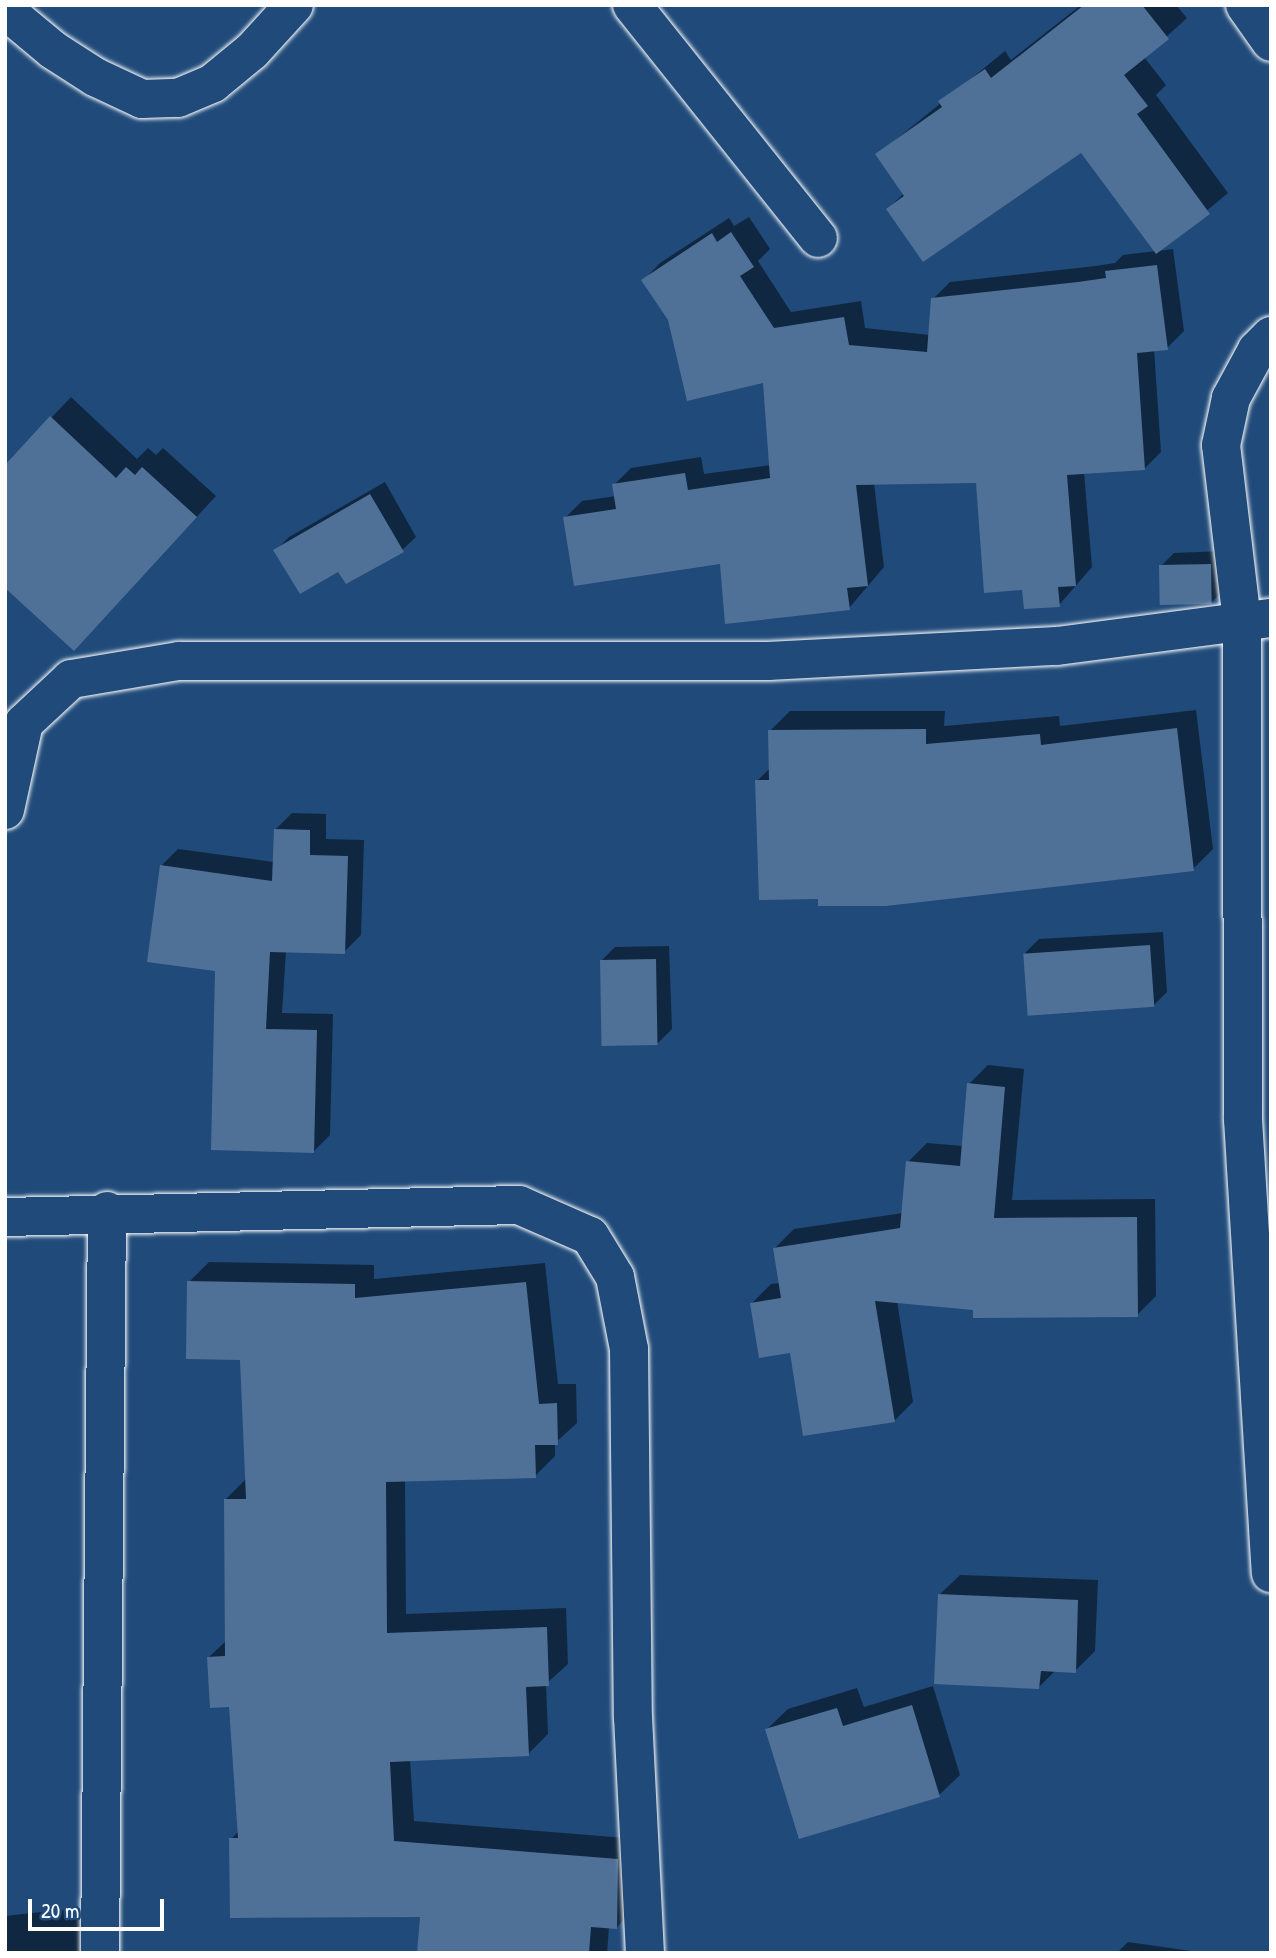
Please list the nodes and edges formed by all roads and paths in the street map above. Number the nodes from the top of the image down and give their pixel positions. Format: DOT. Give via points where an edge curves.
graph roads {
  1 [pos="294,5"];
  2 [pos="632,5"];
  3 [pos="1245,5"];
  4 [pos="5,10"];
  5 [pos="1271,43"];
  6 [pos="818,238"];
  7 [pos="1271,336"];
  8 [pos="1256,620"];
  9 [pos="5,810"];
  10 [pos="107,1211"];
  11 [pos="5,1217"];
  12 [pos="1271,1573"];
  13 [pos="100,1953"];
  14 [pos="645,1953"];
  1 -- 4 [label="street" via="252,51 213,83 178,99 142,99 95,77"];
  2 -- 6 [label="street"];
  3 -- 5 [label="street"];
  7 -- 8 [label="street" via="1257,349 1231,398 1221,446"];
  8 -- 9 [label="street" via="1057,646 768,661 179,661 71,678 24,723"];
  8 -- 12 [label="street" via="1243,1119"];
  10 -- 11 [label="street"];
  10 -- 13 [label="street"];
  10 -- 14 [label="street" via="519,1205 590,1236 615,1277 629,1349 633,1717"];
}
